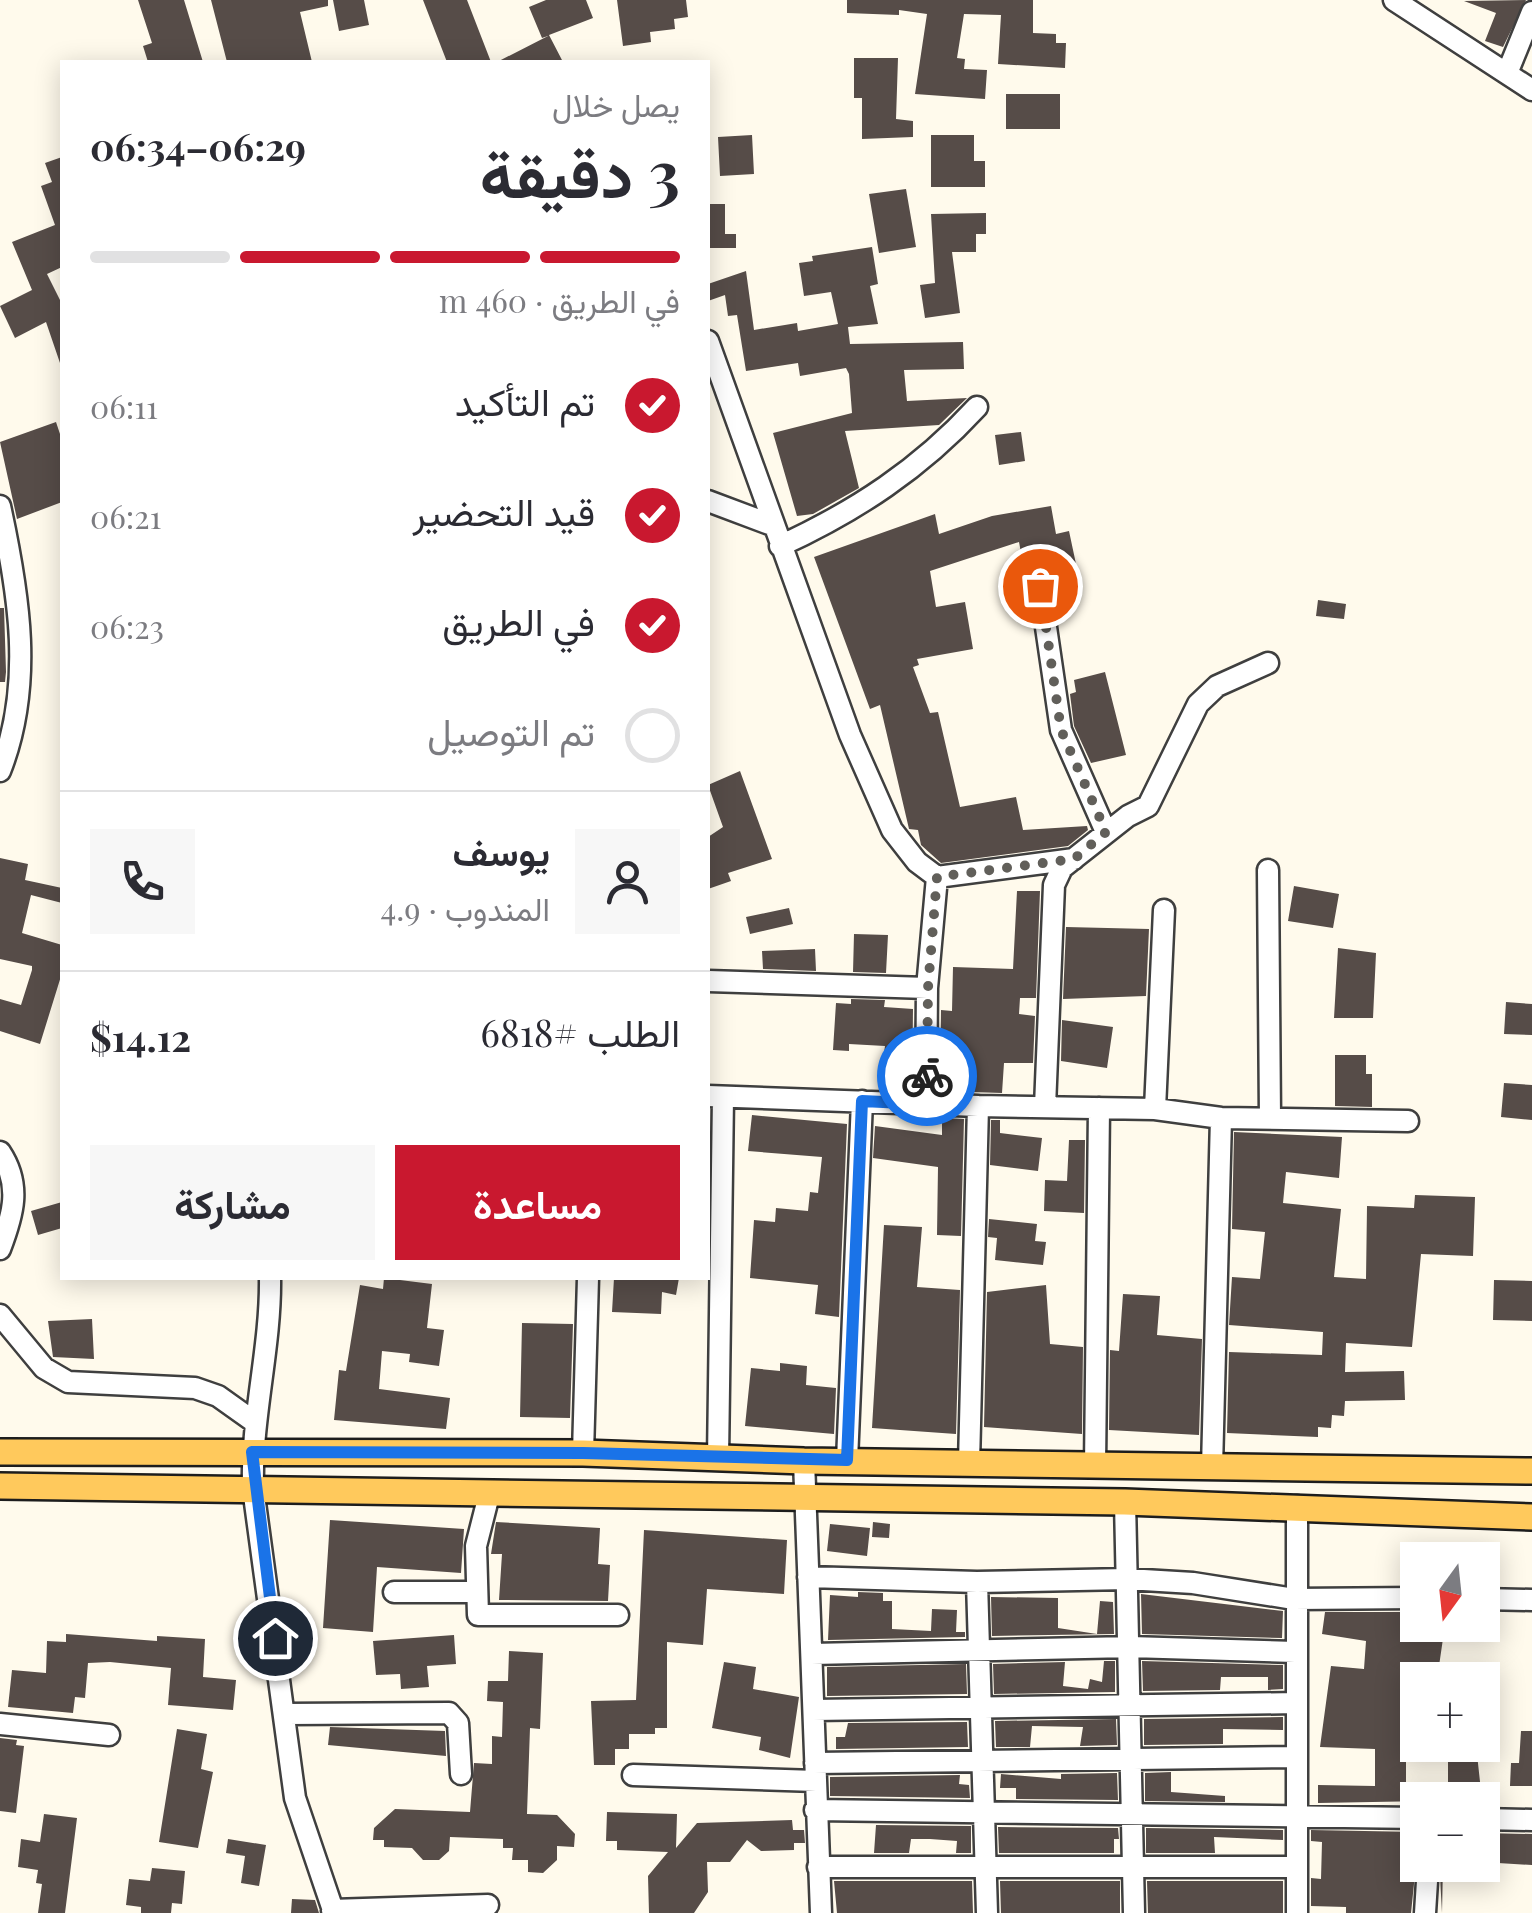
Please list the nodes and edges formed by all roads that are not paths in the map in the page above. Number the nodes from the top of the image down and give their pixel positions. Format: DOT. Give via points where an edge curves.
graph roads {
  1 [pos="1394,0"];
  2 [pos="1532,12"];
  3 [pos="1508,72"];
  4 [pos="1532,90"];
  5 [pos="710,347"];
  6 [pos="978,407"];
  7 [pos="710,502"];
  8 [pos="0,506"];
  9 [pos="772,525"];
  10 [pos="780,546"];
  11 [pos="1040,586"];
  12 [pos="1268,663"];
  13 [pos="0,771"];
  14 [pos="1106,832"];
  15 [pos="1074,859"];
  16 [pos="1268,870"];
  17 [pos="937,877"];
  18 [pos="1164,910"];
  19 [pos="710,980"];
  20 [pos="928,988"];
  21 [pos="715,1096"];
  22 [pos="862,1101"];
  23 [pos="926,1104"];
  24 [pos="978,1106"];
  25 [pos="1045,1107"];
  26 [pos="1099,1108"];
  27 [pos="1155,1109"];
  28 [pos="1222,1118"];
  29 [pos="1270,1118"];
  30 [pos="1408,1121"];
  31 [pos="0,1152"];
  32 [pos="0,1249"];
  33 [pos="270,1280"];
  34 [pos="588,1280"];
  35 [pos="0,1314"];
  36 [pos="256,1423"];
  37 [pos="0,1452"];
  38 [pos="252,1452"];
  39 [pos="583,1453"];
  40 [pos="718,1459"];
  41 [pos="847,1460"];
  42 [pos="804,1461"];
  43 [pos="969,1463"];
  44 [pos="1095,1466"];
  45 [pos="1212,1468"];
  46 [pos="1532,1471"];
  47 [pos="0,1486"];
  48 [pos="253,1488"];
  49 [pos="490,1491"];
  50 [pos="805,1499"];
  51 [pos="1125,1502"];
  52 [pos="1297,1506"];
  53 [pos="1532,1517"];
  54 [pos="808,1578"];
  55 [pos="1128,1580"];
  56 [pos="978,1582"];
  57 [pos="394,1592"];
  58 [pos="476,1592"];
  59 [pos="1400,1598"];
  60 [pos="1500,1599"];
  61 [pos="1294,1600"];
  62 [pos="1532,1600"];
  63 [pos="618,1615"];
  64 [pos="1130,1647"];
  65 [pos="982,1651"];
  66 [pos="1295,1652"];
  67 [pos="812,1654"];
  68 [pos="1296,1702"];
  69 [pos="982,1704"];
  70 [pos="1132,1705"];
  71 [pos="814,1710"];
  72 [pos="286,1714"];
  73 [pos="0,1724"];
  74 [pos="109,1735"];
  75 [pos="1296,1757"];
  76 [pos="982,1759"];
  77 [pos="1132,1760"];
  78 [pos="816,1772"];
  79 [pos="461,1774"];
  80 [pos="633,1775"];
  81 [pos="815,1810"];
  82 [pos="984,1811"];
  83 [pos="1296,1816"];
  84 [pos="1131,1817"];
  85 [pos="1400,1818"];
  86 [pos="1500,1819"];
  87 [pos="1532,1820"];
  88 [pos="988,1864"];
  89 [pos="818,1867"];
  90 [pos="1132,1867"];
  91 [pos="1297,1867"];
  92 [pos="1427,1882"];
  93 [pos="488,1904"];
  94 [pos="333,1911"];
  95 [pos="821,1913"];
  96 [pos="986,1913"];
  97 [pos="1134,1913"];
  98 [pos="1297,1913"];
  99 [pos="1425,1913"];
  1 -- 3 [label="street"];
  2 -- 3 [label="street"];
  3 -- 4 [label="street"];
  5 -- 9 [label="street"];
  6 -- 10 [label="street" via="937,450 873,498"];
  7 -- 9 [label="street"];
  8 -- 13 [label="street" via="22,675"];
  9 -- 10 [label="street"];
  10 -- 17 [label="street" via="892,830"];
  11 -- 14 [label="street" via="1061,730"];
  12 -- 14 [label="street" via="1217,686 1198,704 1148,806"];
  14 -- 15 [label="street"];
  15 -- 17 [label="street"];
  15 -- 25 [label="street" via="1062,868 1050,900"];
  16 -- 29 [label="street"];
  17 -- 20 [label="street"];
  18 -- 27 [label="street"];
  19 -- 20 [label="street"];
  20 -- 23 [label="street"];
  21 -- 22 [label="street"];
  21 -- 40 [label="street"];
  22 -- 23 [label="street"];
  22 -- 41 [label="street"];
  23 -- 24 [label="street"];
  24 -- 25 [label="street"];
  24 -- 43 [label="street"];
  25 -- 26 [label="street"];
  26 -- 27 [label="street"];
  26 -- 44 [label="street"];
  27 -- 28 [label="street"];
  28 -- 29 [label="street"];
  28 -- 45 [label="street"];
  29 -- 30 [label="street"];
  31 -- 32 [label="street" via="15,1202"];
  33 -- 36 [label="street" via="271,1324"];
  34 -- 39 [label="street"];
  35 -- 36 [label="street" via="44,1368 68,1382 195,1388"];
  36 -- 38 [label="street"];
  37 -- 38 [label="main road"];
  38 -- 39 [label="main road"];
  38 -- 48 [label="street"];
  39 -- 40 [label="main road"];
  40 -- 42 [label="main road"];
  41 -- 42 [label="main road"];
  41 -- 43 [label="main road"];
  42 -- 50 [label="street"];
  43 -- 44 [label="main road"];
  44 -- 45 [label="main road"];
  45 -- 46 [label="main road"];
  47 -- 48 [label="main road"];
  48 -- 49 [label="main road"];
  48 -- 72 [label="street"];
  49 -- 50 [label="main road"];
  49 -- 58 [label="street" via="476,1546"];
  50 -- 51 [label="main road"];
  50 -- 54 [label="street"];
  51 -- 52 [label="main road"];
  51 -- 55 [label="street"];
  52 -- 53 [label="main road"];
  52 -- 61 [label="street"];
  54 -- 56 [label="street"];
  54 -- 67 [label="street"];
  55 -- 56 [label="street"];
  55 -- 61 [label="street"];
  55 -- 64 [label="street"];
  56 -- 65 [label="street"];
  57 -- 58 [label="street"];
  58 -- 63 [label="street" via="481,1618"];
  59 -- 61 [label="street"];
  60 -- 62 [label="street"];
  61 -- 66 [label="street"];
  64 -- 65 [label="street"];
  64 -- 66 [label="street"];
  64 -- 70 [label="street"];
  65 -- 67 [label="street"];
  65 -- 69 [label="street"];
  66 -- 68 [label="street"];
  67 -- 71 [label="street"];
  68 -- 70 [label="street"];
  68 -- 75 [label="street"];
  69 -- 70 [label="street"];
  69 -- 71 [label="street"];
  69 -- 76 [label="street"];
  70 -- 77 [label="street"];
  71 -- 78 [label="street"];
  72 -- 79 [label="street" via="449,1713 458,1723"];
  72 -- 94 [label="street" via="295,1798"];
  73 -- 74 [label="street"];
  75 -- 77 [label="street"];
  75 -- 83 [label="street"];
  76 -- 77 [label="street"];
  76 -- 78 [label="street"];
  76 -- 82 [label="street"];
  77 -- 84 [label="street"];
  78 -- 80 [label="street"];
  78 -- 81 [label="street"];
  81 -- 82 [label="street"];
  81 -- 89 [label="street"];
  82 -- 84 [label="street"];
  82 -- 88 [label="street"];
  83 -- 84 [label="street"];
  83 -- 85 [label="street"];
  83 -- 91 [label="street"];
  84 -- 90 [label="street"];
  86 -- 87 [label="street"];
  88 -- 89 [label="street"];
  88 -- 90 [label="street"];
  88 -- 96 [label="street"];
  89 -- 95 [label="street"];
  90 -- 91 [label="street"];
  90 -- 97 [label="street"];
  91 -- 98 [label="street"];
  92 -- 99 [label="street"];
  93 -- 94 [label="street"];
}
